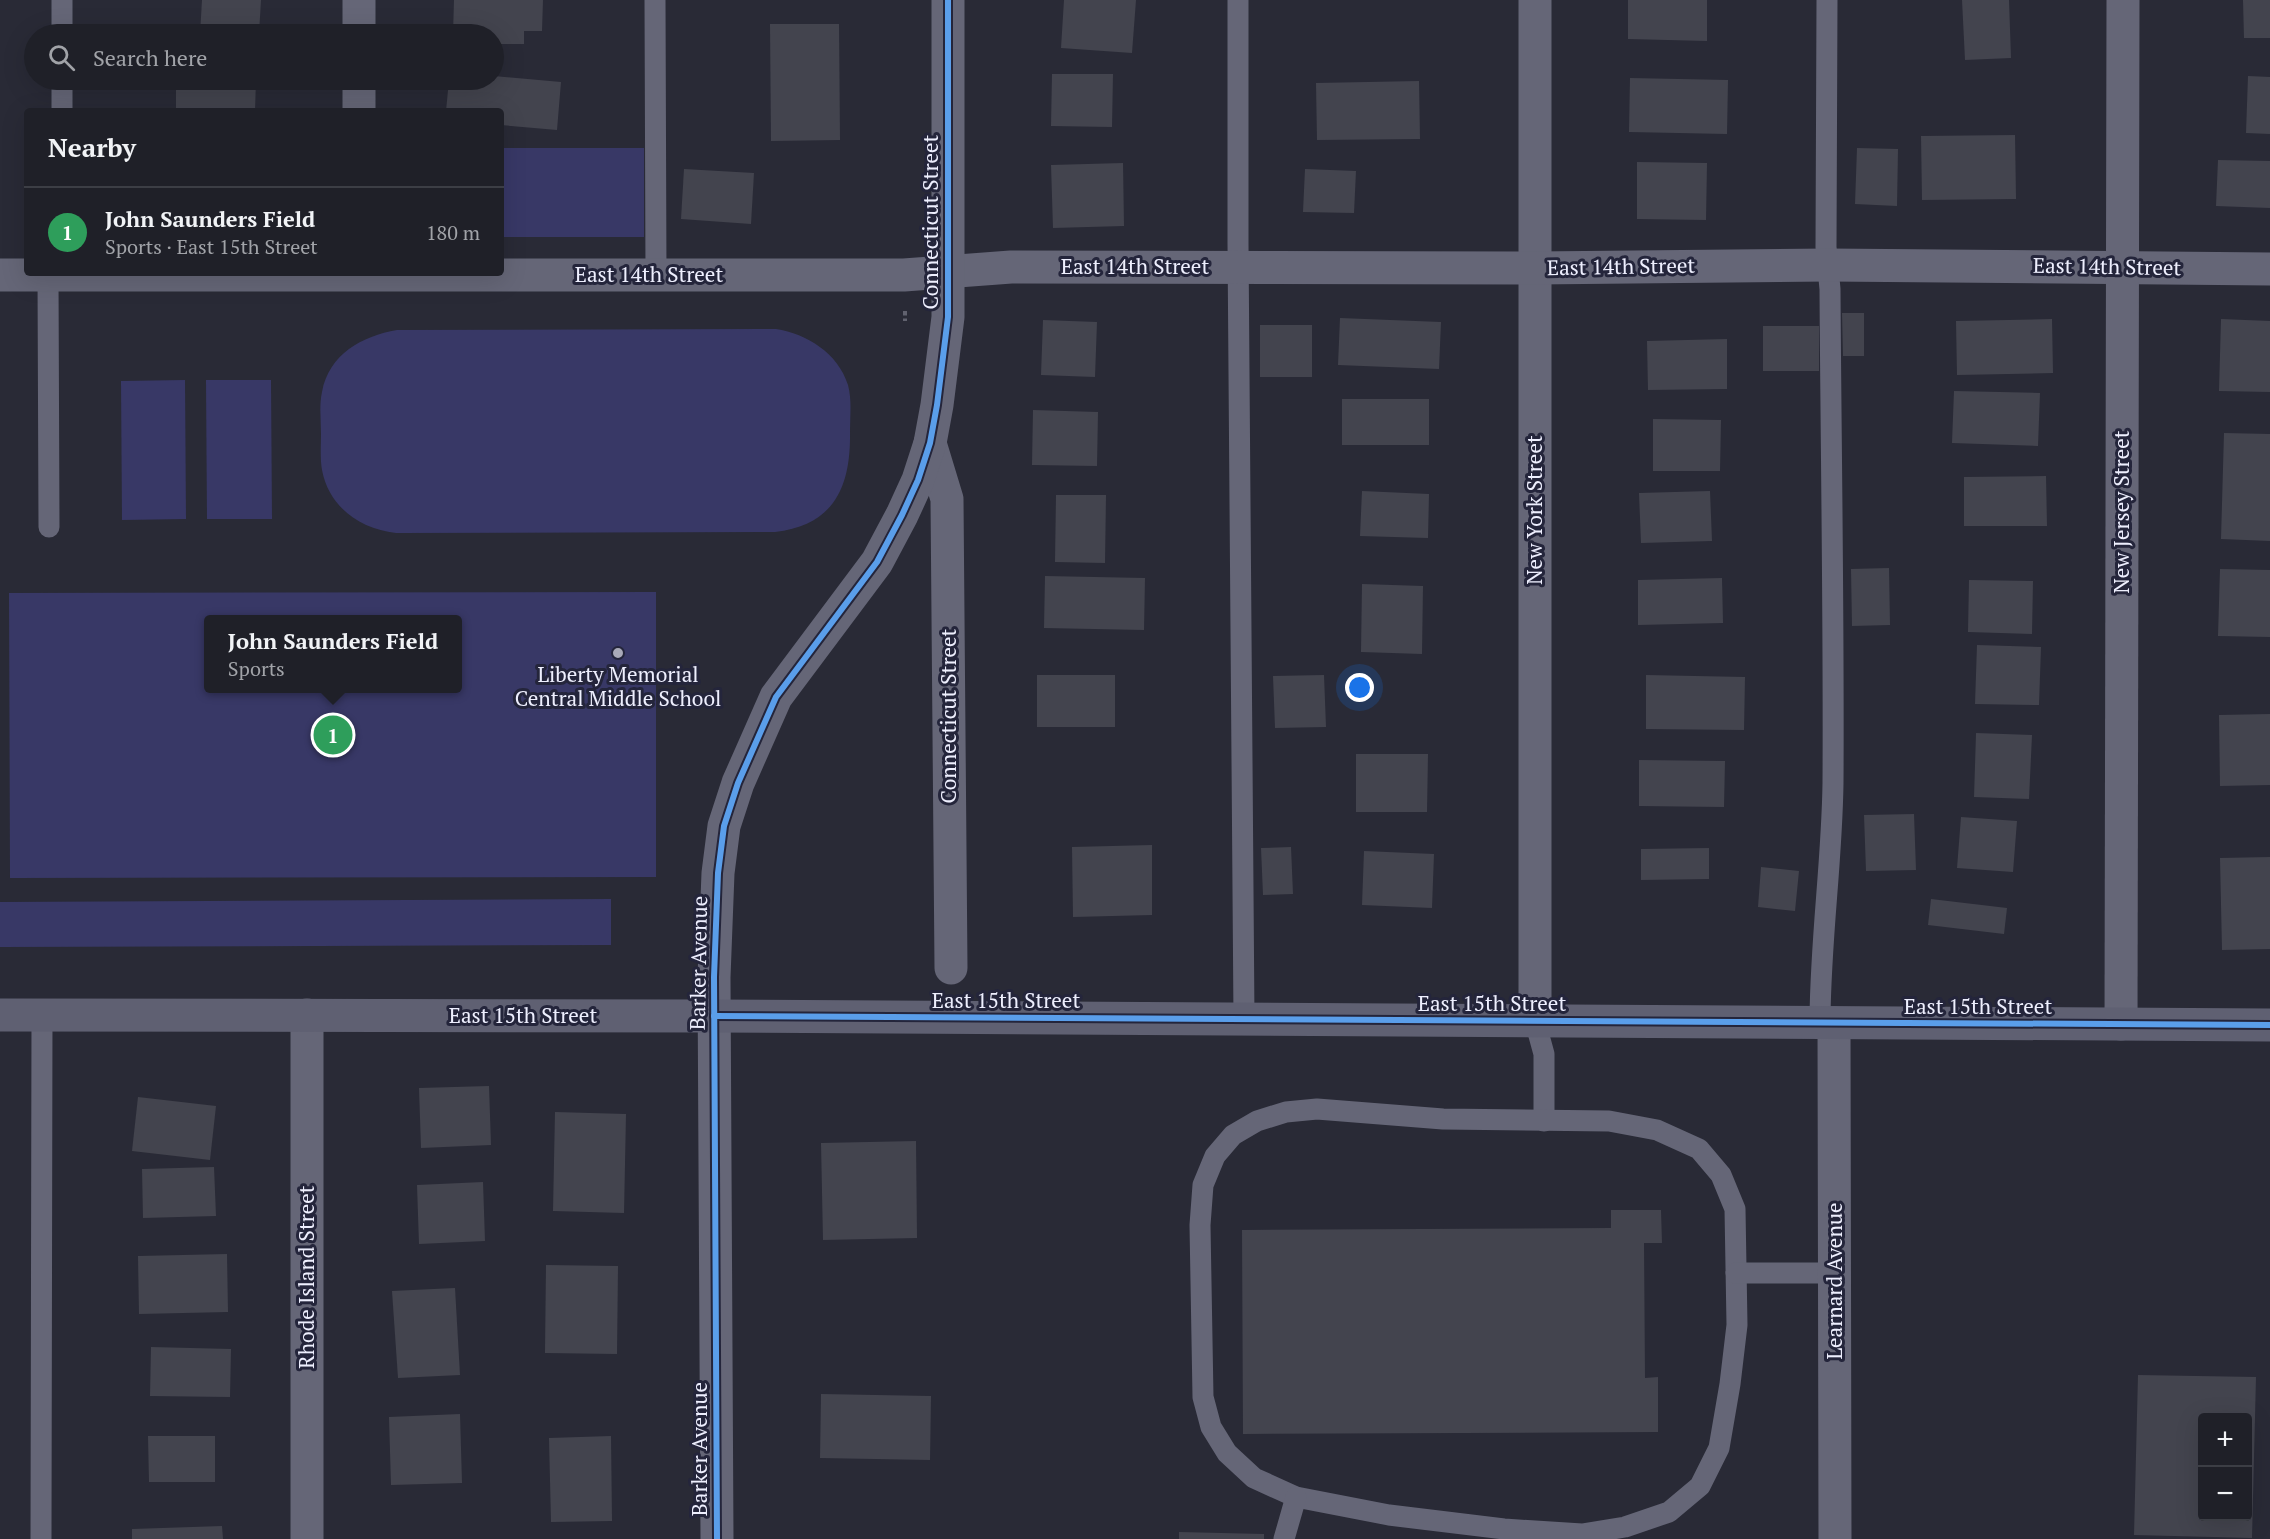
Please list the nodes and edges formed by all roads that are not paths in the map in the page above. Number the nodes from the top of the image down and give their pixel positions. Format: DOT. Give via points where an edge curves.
graph roads {
  1 [pos="62,0"];
  2 [pos="359,0"];
  3 [pos="655,0"];
  4 [pos="948,0"];
  5 [pos="1238,0"];
  6 [pos="1535,0"];
  7 [pos="1827,0"];
  8 [pos="2123,0"];
  9 [pos="62,24"];
  10 [pos="359,24"];
  11 [pos="62,90"];
  12 [pos="359,90"];
  13 [pos="62,108"];
  14 [pos="358,108"];
  15 [pos="1828,265"];
  16 [pos="1238,267"];
  17 [pos="2122,267"];
  18 [pos="1535,268"];
  19 [pos="2270,269"];
  20 [pos="948,272"];
  21 [pos="504,274"];
  22 [pos="656,274"];
  23 [pos="0,275"];
  24 [pos="24,275"];
  25 [pos="57,276"];
  26 [pos="930,443"];
  27 [pos="49,527"];
  28 [pos="951,968"];
  29 [pos="0,1015"];
  30 [pos="42,1016"];
  31 [pos="307,1016"];
  32 [pos="714,1016"];
  33 [pos="1244,1019"];
  34 [pos="1535,1021"];
  35 [pos="1827,1023"];
  36 [pos="2121,1024"];
  37 [pos="2270,1024"];
  38 [pos="1544,1121"];
  39 [pos="1736,1273"];
  40 [pos="1835,1273"];
  41 [pos="1296,1497"];
  42 [pos="41,1539"];
  43 [pos="307,1539"];
  44 [pos="717,1539"];
  45 [pos="1284,1539"];
  46 [pos="1835,1539"];
  1 -- 9 [label="lane"];
  2 -- 10 [label="street"];
  3 -- 22 [label="lane"];
  4 -- 20 [label="street, Connecticut Street"];
  5 -- 16 [label="lane"];
  6 -- 18 [label="street, New York Street"];
  7 -- 15 [label="lane"];
  8 -- 17 [label="street, New Jersey Street"];
  11 -- 13 [label="lane"];
  12 -- 14 [label="street"];
  15 -- 17 [label="street, East 14th Street"];
  15 -- 18 [label="street, East 14th Street"];
  15 -- 35 [label="lane" via="1833,785 1820,969"];
  16 -- 18 [label="street, East 14th Street"];
  16 -- 20 [label="street, East 14th Street" via="1011,267"];
  16 -- 33 [label="lane"];
  17 -- 19 [label="street, East 14th Street"];
  17 -- 36 [label="street, New Jersey Street"];
  18 -- 34 [label="street, New York Street"];
  20 -- 22 [label="street, East 14th Street"];
  20 -- 26 [label="street, Connecticut Street" via="945,349"];
  21 -- 22 [label="street, East 14th Street"];
  23 -- 24 [label="street, East 14th Street"];
  25 -- 27 [label="lane"];
  26 -- 28 [label="street, Connecticut Street" via="947,499"];
  26 -- 32 [label="street, Barker Avenue" via="918,480 877,562 776,697 738,783 724,826 718,873"];
  29 -- 30 [label="main road, East 15th Street"];
  30 -- 31 [label="main road, East 15th Street"];
  30 -- 42 [label="lane"];
  31 -- 32 [label="main road, East 15th Street"];
  31 -- 43 [label="street, Rhode Island Street"];
  32 -- 33 [label="main road, East 15th Street"];
  32 -- 44 [label="street, Barker Avenue"];
  33 -- 34 [label="main road, East 15th Street"];
  34 -- 35 [label="main road, East 15th Street"];
  34 -- 38 [label="lane" via="1544,1054"];
  35 -- 36 [label="main road, East 15th Street"];
  35 -- 40 [label="street, Learnard Avenue"];
  36 -- 37 [label="main road, East 15th Street"];
  38 -- 39 [label="lane" via="1609,1121 1657,1130 1698,1149 1721,1175 1735,1209"];
  38 -- 41 [label="lane" via="1443,1119 1317,1109 1286,1112 1257,1121 1233,1135 1215,1156 1203,1185 1200,1225 1203,1397 1211,1427 1227,1453 1254,1478"];
  39 -- 40 [label="lane"];
  39 -- 41 [label="lane" via="1737,1325 1719,1448 1700,1486 1669,1512 1626,1527 1582,1534 1400,1516"];
  40 -- 46 [label="street, Learnard Avenue"];
  41 -- 45 [label="lane"];
}
